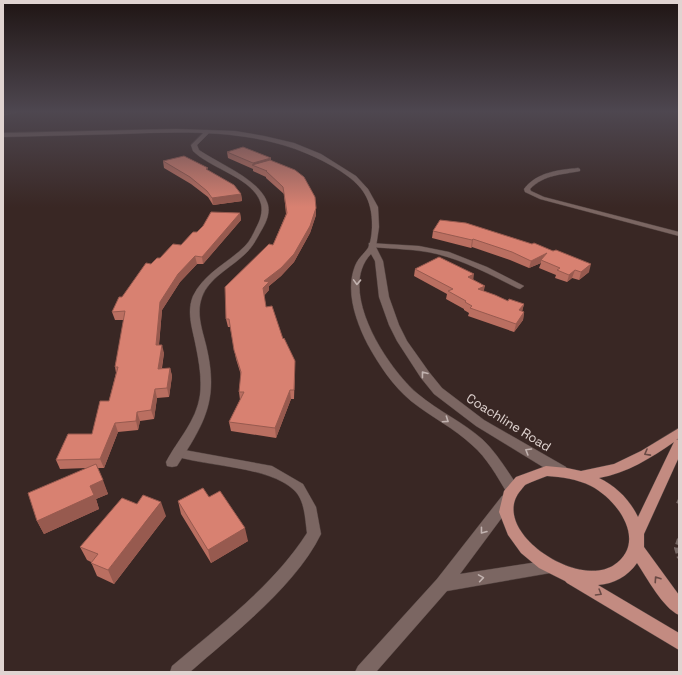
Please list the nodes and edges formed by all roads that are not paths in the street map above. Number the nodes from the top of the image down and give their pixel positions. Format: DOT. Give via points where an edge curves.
graph roads {
  1 [pos="195,144"];
  2 [pos="285,144"];
  3 [pos="578,170"];
  4 [pos="679,234"];
  5 [pos="372,246"];
  6 [pos="520,286"];
  7 [pos="679,432"];
  8 [pos="679,444"];
  9 [pos="175,458"];
  10 [pos="561,471"];
  11 [pos="581,476"];
  12 [pos="510,494"];
  13 [pos="637,533"];
  14 [pos="637,550"];
  15 [pos="558,570"];
  16 [pos="443,584"];
  17 [pos="679,607"];
  18 [pos="679,642"];
  19 [pos="178,672"];
  20 [pos="364,672"];
  1 -- 9 [label="main road" via="196,151 254,189 263,198 265,212 260,228 248,247 201,288 194,310 194,324 207,379 206,398 200,418"];
  2 -- 5 [label="main road, Coachline Road" via="314,152 338,165 357,180 370,196 376,215"];
  3 -- 4 [label="main road" via="544,175 532,182 527,188 528,192 542,198"];
  5 -- 6 [label="main road" via="415,248 444,253"];
  10 -- 5 [label="main road, Coachline Road, one-way" via="480,423 438,391 402,341 394,325 384,297 379,262"];
  5 -- 12 [label="main road, Coachline Road, one-way" via="362,259 357,274 357,295 363,322 377,351 398,381 414,397 476,441 489,455"];
  7 -- 11 [label="main road, one-way" via="625,466"];
  8 -- 13 [label="main road"];
  9 -- 19 [label="lane" via="272,471 299,487 310,507 314,534 295,562 271,587"];
  10 -- 11 [label="main road"];
  10 -- 12 [label="main road" via="532,474 520,480"];
  11 -- 13 [label="main road" via="601,485 618,499 631,515"];
  12 -- 15 [label="main road" via="506,511 515,536 536,559"];
  12 -- 16 [label="main road, one-way"];
  13 -- 14 [label="main road"];
  14 -- 15 [label="main road" via="628,565 612,575 598,578 582,577"];
  17 -- 14 [label="main road, one-way"];
  16 -- 15 [label="main road, one-way"];
  15 -- 18 [label="main road, one-way"];
  16 -- 20 [label="main road"];
}
